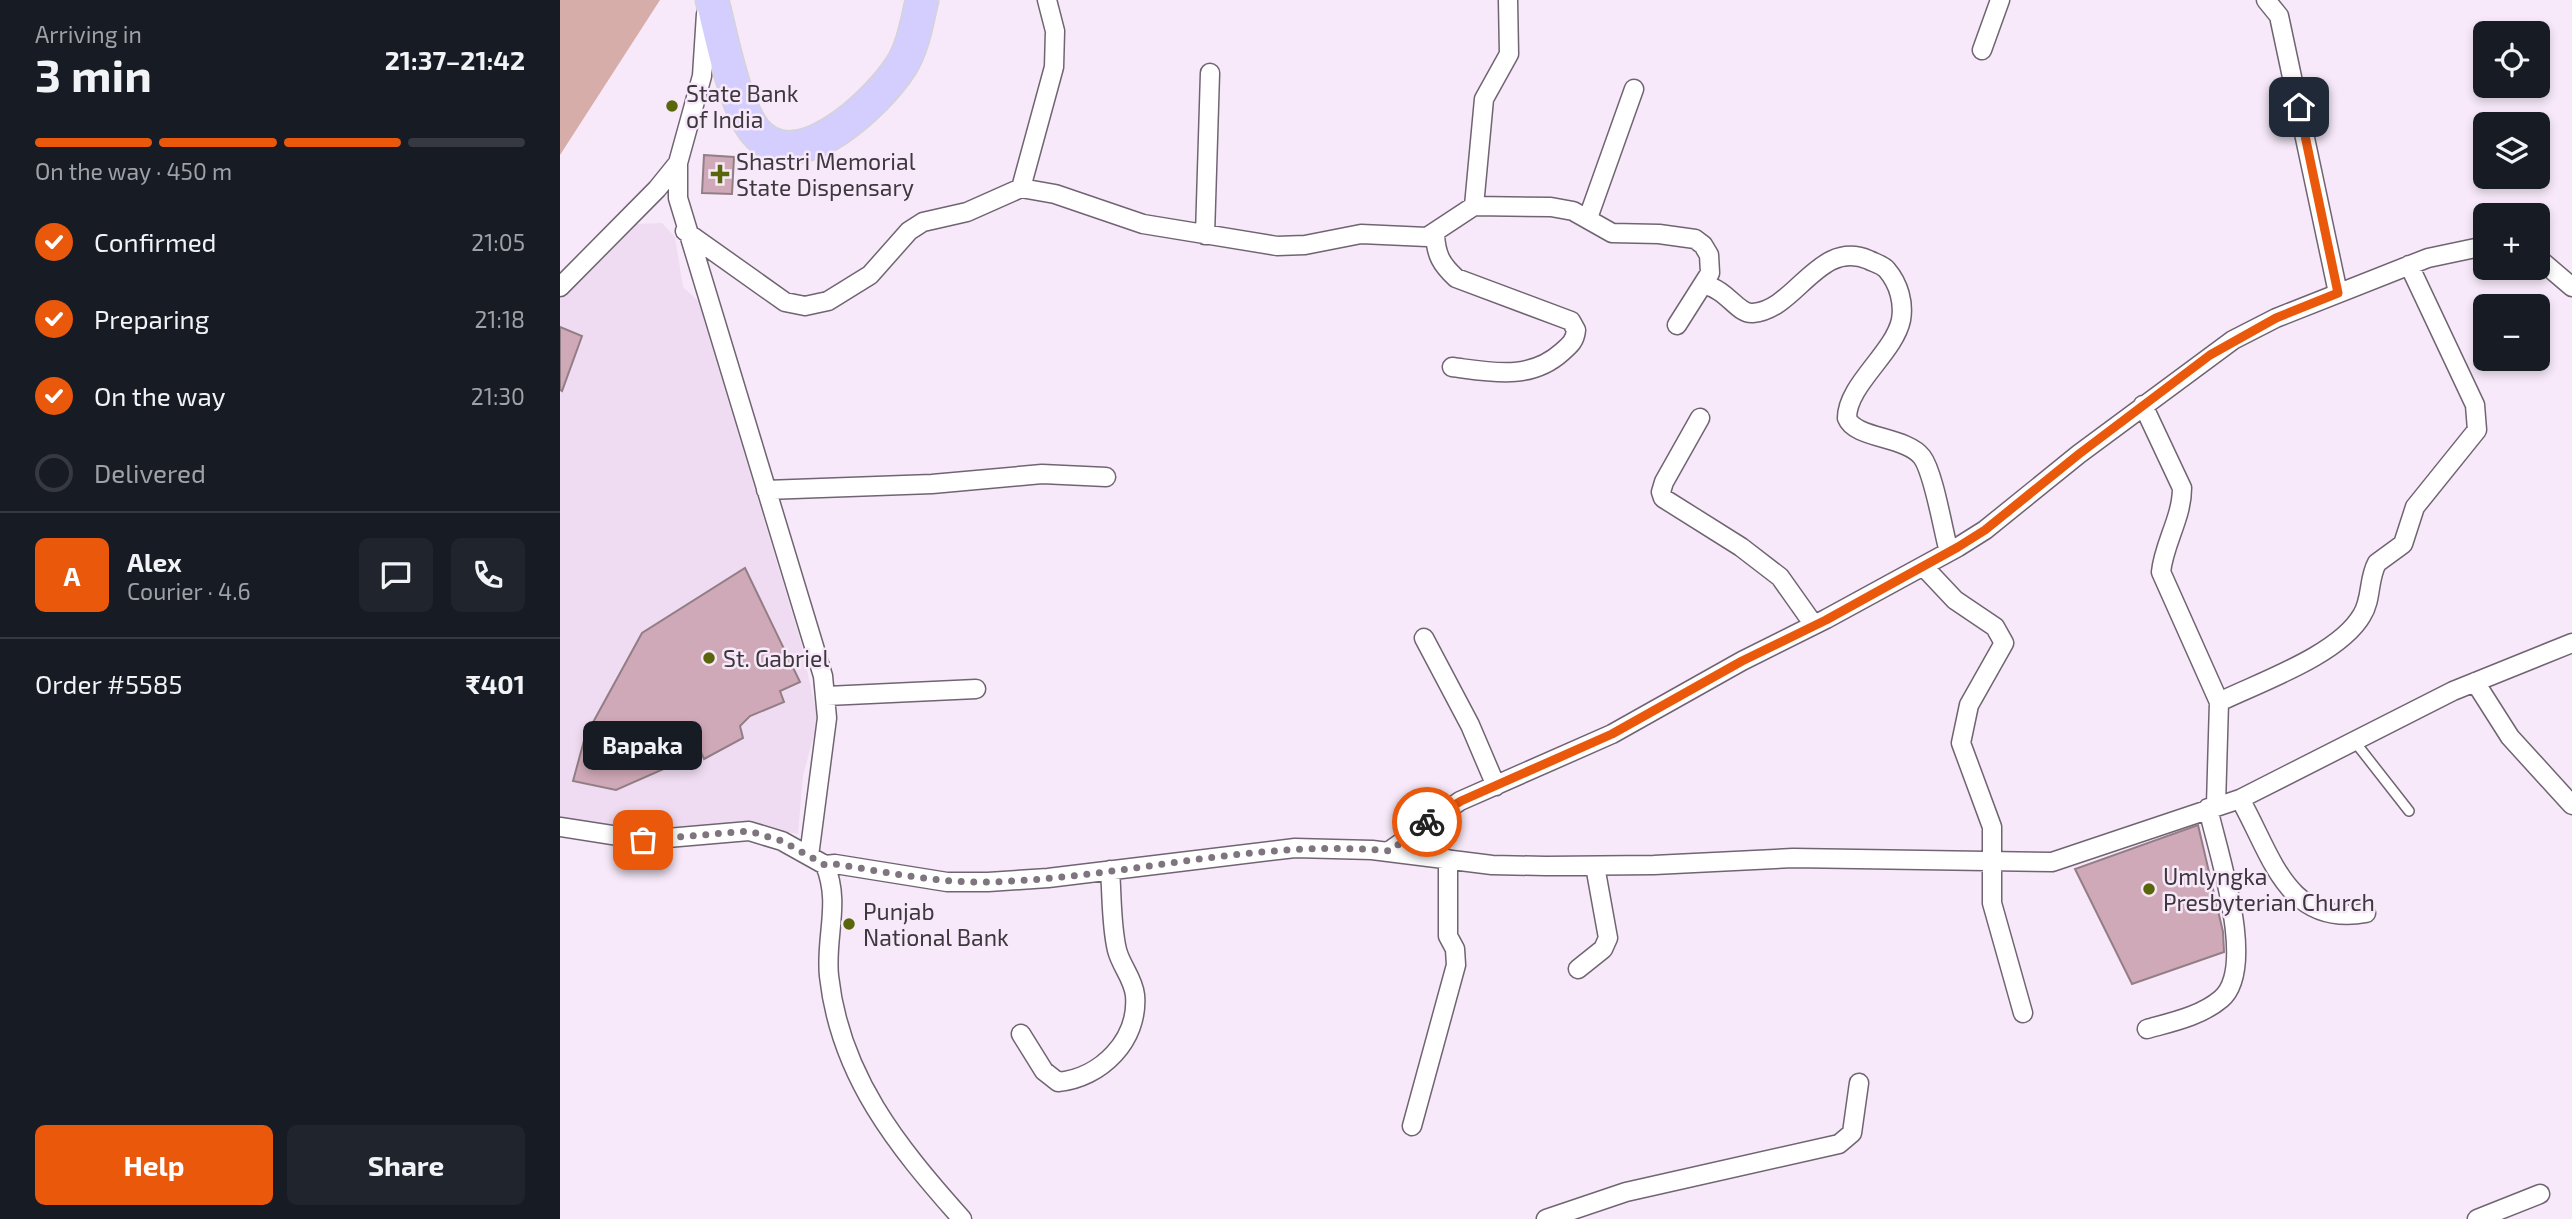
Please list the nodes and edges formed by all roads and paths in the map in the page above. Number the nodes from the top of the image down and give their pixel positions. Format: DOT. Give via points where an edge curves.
graph roads {
  1 [pos="706,0"];
  2 [pos="712,0"];
  3 [pos="922,0"];
  4 [pos="1047,0"];
  5 [pos="1508,0"];
  6 [pos="2000,0"];
  7 [pos="2271,2"];
  8 [pos="1982,50"];
  9 [pos="1210,73"];
  10 [pos="1634,89"];
  11 [pos="678,163"];
  12 [pos="1021,188"];
  13 [pos="1474,206"];
  14 [pos="1588,218"];
  15 [pos="685,231"];
  16 [pos="1435,234"];
  17 [pos="1205,235"];
  18 [pos="2473,248"];
  19 [pos="2409,265"];
  20 [pos="2550,268"];
  21 [pos="1705,285"];
  22 [pos="560,287"];
  23 [pos="2572,287"];
  24 [pos="2338,293"];
  25 [pos="1677,325"];
  26 [pos="1452,367"];
  27 [pos="2143,405"];
  28 [pos="1700,418"];
  29 [pos="1105,477"];
  30 [pos="766,490"];
  31 [pos="1949,552"];
  32 [pos="1923,566"];
  33 [pos="1814,625"];
  34 [pos="1424,638"];
  35 [pos="2572,643"];
  36 [pos="2475,682"];
  37 [pos="976,689"];
  38 [pos="827,696"];
  39 [pos="2219,702"];
  40 [pos="2355,743"];
  41 [pos="1496,786"];
  42 [pos="2240,799"];
  43 [pos="2572,805"];
  44 [pos="2212,806"];
  45 [pos="2409,811"];
  46 [pos="560,827"];
  47 [pos="1390,851"];
  48 [pos="809,856"];
  49 [pos="1448,859"];
  50 [pos="1990,860"];
  51 [pos="825,865"];
  52 [pos="1595,866"];
  53 [pos="1110,870"];
  54 [pos="2365,913"];
  55 [pos="1578,969"];
  56 [pos="2023,1013"];
  57 [pos="2147,1029"];
  58 [pos="1021,1034"];
  59 [pos="1859,1083"];
  60 [pos="1412,1126"];
  61 [pos="2540,1194"];
  62 [pos="962,1219"];
  63 [pos="1546,1219"];
  64 [pos="2477,1219"];
  1 -- 11 [label="street" via="702,76"];
  2 -- 3 [label="highway" via="737,89 755,131 778,146 795,147 812,144 853,119 901,66"];
  4 -- 12 [label="street" via="1055,31 1054,66"];
  5 -- 13 [label="street" via="1509,54 1484,99"];
  6 -- 8 [label="street"];
  7 -- 24 [label="street" via="2281,26"];
  9 -- 17 [label="street"];
  10 -- 14 [label="street"];
  11 -- 15 [label="street" via="678,198"];
  11 -- 22 [label="street"];
  12 -- 15 [label="street" via="967,212 923,222 849,291 828,302 805,306 785,302"];
  12 -- 17 [label="street" via="1055,194 1143,224"];
  13 -- 14 [label="street" via="1551,207"];
  13 -- 16 [label="street"];
  14 -- 21 [label="street" via="1612,233 1695,239 1709,255"];
  15 -- 30 [label="street"];
  16 -- 17 [label="street" via="1361,234 1292,247"];
  16 -- 26 [label="street" via="1441,264 1456,278 1571,321 1576,330 1572,344 1556,358 1523,373"];
  18 -- 19 [label="street"];
  19 -- 24 [label="street"];
  19 -- 39 [label="street" via="2475,405 2477,430 2415,507 2403,544 2377,563 2369,601 2350,632"];
  20 -- 23 [label="street"];
  21 -- 25 [label="street"];
  21 -- 31 [label="street" via="1723,290 1735,306 1755,314 1782,300 1828,262 1863,258 1885,268 1896,282 1901,300 1900,322 1854,396 1847,418 1853,427 1903,444 1922,457"];
  24 -- 27 [label="street" via="2233,340"];
  27 -- 31 [label="street" via="1985,530"];
  27 -- 39 [label="street" via="2182,488 2161,572"];
  28 -- 33 [label="street" via="1664,482 1664,498 1780,577"];
  29 -- 30 [label="street" via="1042,474 932,484"];
  30 -- 38 [label="street"];
  31 -- 32 [label="street"];
  32 -- 33 [label="street"];
  32 -- 50 [label="street" via="1955,600 1995,627 2004,643 1969,705 1962,730 1965,758 1992,827"];
  33 -- 41 [label="street" via="1612,734"];
  34 -- 41 [label="street"];
  35 -- 36 [label="street"];
  36 -- 40 [label="street"];
  36 -- 43 [label="street" via="2510,737"];
  37 -- 38 [label="street"];
  38 -- 48 [label="street"];
  39 -- 44 [label="street"];
  40 -- 42 [label="street"];
  40 -- 45 [label="lane"];
  41 -- 47 [label="street" via="1436,816"];
  42 -- 44 [label="street"];
  42 -- 54 [label="street" via="2290,892 2342,917"];
  44 -- 50 [label="street" via="2069,858 2052,862"];
  44 -- 57 [label="street" via="2236,936 2235,976 2223,998 2209,1007"];
  46 -- 48 [label="street" via="643,840 749,831"];
  47 -- 49 [label="street"];
  47 -- 53 [label="street" via="1295,848"];
  48 -- 51 [label="street"];
  49 -- 52 [label="street" via="1492,865"];
  49 -- 60 [label="street" via="1448,936 1456,965"];
  50 -- 52 [label="street" via="1757,859"];
  50 -- 56 [label="street" via="1993,903"];
  51 -- 53 [label="street" via="961,882"];
  51 -- 62 [label="street" via="834,900 828,973 838,1028 864,1092 915,1166"];
  52 -- 55 [label="street" via="1608,937 1603,949"];
  53 -- 58 [label="street" via="1117,950 1135,996 1126,1040 1094,1072 1058,1083 1044,1071"];
  59 -- 63 [label="street" via="1852,1133 1839,1144 1626,1192"];
  61 -- 64 [label="street"];
}
